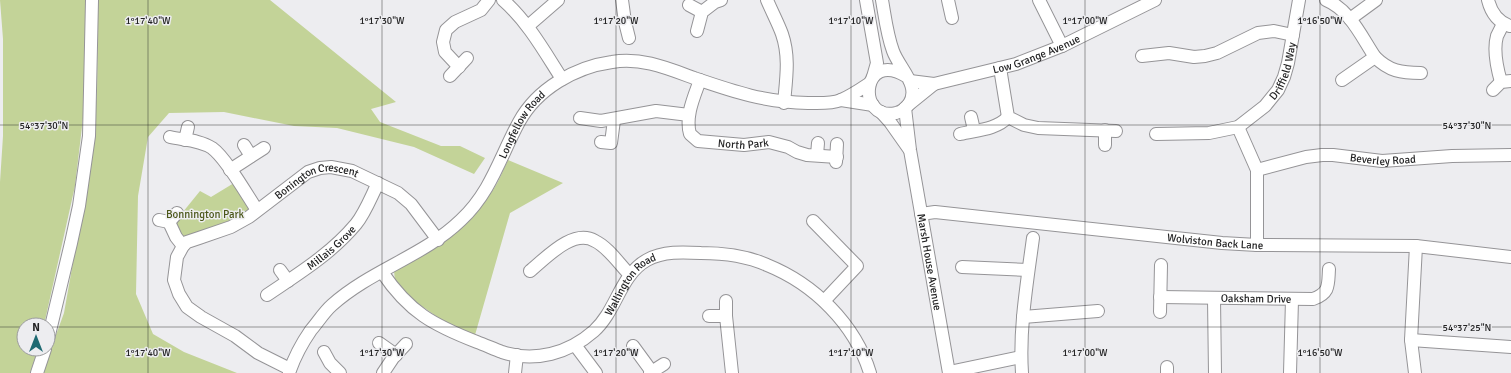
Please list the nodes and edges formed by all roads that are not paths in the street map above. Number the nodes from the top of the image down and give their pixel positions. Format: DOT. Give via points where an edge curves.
graph roads {
  1 [pos="92,0"];
  2 [pos="489,0"];
  3 [pos="503,0"];
  4 [pos="558,0"];
  5 [pos="622,0"];
  6 [pos="721,0"];
  7 [pos="767,0"];
  8 [pos="866,0"];
  9 [pos="882,0"];
  10 [pos="948,0"];
  11 [pos="1039,0"];
  12 [pos="1299,0"];
  13 [pos="1326,0"];
  14 [pos="1376,0"];
  15 [pos="1488,0"];
  16 [pos="1152,1"];
  17 [pos="689,5"];
  18 [pos="702,12"];
  19 [pos="952,18"];
  20 [pos="1350,19"];
  21 [pos="1507,25"];
  22 [pos="528,26"];
  23 [pos="697,31"];
  24 [pos="1293,35"];
  25 [pos="629,38"];
  26 [pos="1062,46"];
  27 [pos="1142,56"];
  28 [pos="1375,56"];
  29 [pos="1000,68"];
  30 [pos="1421,72"];
  31 [pos="450,76"];
  32 [pos="908,78"];
  33 [pos="562,79"];
  34 [pos="700,80"];
  35 [pos="872,80"];
  36 [pos="1342,80"];
  37 [pos="934,84"];
  38 [pos="1502,84"];
  39 [pos="841,100"];
  40 [pos="784,103"];
  41 [pos="907,106"];
  42 [pos="877,108"];
  43 [pos="689,115"];
  44 [pos="971,117"];
  45 [pos="580,118"];
  46 [pos="1008,118"];
  47 [pos="614,120"];
  48 [pos="188,127"];
  49 [pos="1238,127"];
  50 [pos="974,130"];
  51 [pos="960,134"];
  52 [pos="1156,134"];
  53 [pos="170,137"];
  54 [pos="185,140"];
  55 [pos="601,142"];
  56 [pos="818,143"];
  57 [pos="837,144"];
  58 [pos="1105,144"];
  59 [pos="244,145"];
  60 [pos="264,148"];
  61 [pos="910,150"];
  62 [pos="817,155"];
  63 [pos="1511,155"];
  64 [pos="251,156"];
  65 [pos="230,170"];
  66 [pos="1257,170"];
  67 [pos="378,183"];
  68 [pos="257,210"];
  69 [pos="921,214"];
  70 [pos="168,218"];
  71 [pos="813,221"];
  72 [pos="1033,238"];
  73 [pos="438,240"];
  74 [pos="183,246"];
  75 [pos="1257,246"];
  76 [pos="1416,246"];
  77 [pos="1511,258"];
  78 [pos="1161,265"];
  79 [pos="962,267"];
  80 [pos="1329,269"];
  81 [pos="280,270"];
  82 [pos="1028,270"];
  83 [pos="530,271"];
  84 [pos="382,272"];
  85 [pos="630,275"];
  86 [pos="288,281"];
  87 [pos="267,295"];
  88 [pos="1160,297"];
  89 [pos="1214,299"];
  90 [pos="1292,300"];
  91 [pos="726,301"];
  92 [pos="824,301"];
  93 [pos="1098,311"];
  94 [pos="1160,312"];
  95 [pos="709,316"];
  96 [pos="726,316"];
  97 [pos="53,317"];
  98 [pos="1023,317"];
  99 [pos="1410,340"];
  100 [pos="379,343"];
  101 [pos="406,344"];
  102 [pos="575,345"];
  103 [pos="633,346"];
  104 [pos="1511,347"];
  105 [pos="324,352"];
  106 [pos="396,355"];
  107 [pos="517,355"];
  108 [pos="43,357"];
  109 [pos="1021,357"];
  110 [pos="664,364"];
  111 [pos="290,371"];
  112 [pos="333,371"];
  113 [pos="651,372"];
  114 [pos="38,373"];
  115 [pos="383,373"];
  116 [pos="515,373"];
  117 [pos="596,373"];
  118 [pos="732,373"];
  119 [pos="870,373"];
  120 [pos="949,373"];
  121 [pos="1022,373"];
  122 [pos="1215,373"];
  123 [pos="1290,373"];
  124 [pos="1415,373"];
  1 -- 97 [label="street" via="88,136 79,206"];
  2 -- 31 [label="street" via="481,10 462,18 446,30 443,42 445,52 463,62"];
  3 -- 22 [label="street"];
  4 -- 22 [label="street"];
  5 -- 25 [label="street" via="619,23"];
  6 -- 18 [label="street"];
  7 -- 40 [label="street" via="785,46 787,59"];
  8 -- 35 [label="street, Marsh House Avenue" via="877,63"];
  9 -- 32 [label="street, Marsh House Avenue" via="893,52"];
  10 -- 19 [label="street"];
  11 -- 26 [label="street"];
  12 -- 24 [label="street, Driffield Way"];
  13 -- 20 [label="street" via="1335,4"];
  14 -- 20 [label="street"];
  15 -- 21 [label="street" via="1490,9"];
  16 -- 26 [label="street, Low Grange Avenue"];
  17 -- 18 [label="street"];
  18 -- 23 [label="street"];
  20 -- 28 [label="street"];
  21 -- 38 [label="street" via="1497,36 1496,43"];
  22 -- 33 [label="street"];
  24 -- 27 [label="street" via="1274,31 1258,33 1217,53 1205,56 1169,53 1159,48"];
  24 -- 49 [label="street, Driffield Way" via="1288,63 1278,90 1265,106"];
  26 -- 29 [label="street, Low Grange Avenue"];
  28 -- 30 [label="street" via="1388,68 1406,77"];
  28 -- 36 [label="street" via="1358,76"];
  29 -- 37 [label="street, Low Grange Avenue"];
  29 -- 46 [label="street"];
  32 -- 35 [label="street" via="897,70 889,70 882,71"];
  32 -- 37 [label="street, Low Grange Avenue"];
  32 -- 41 [label="street, Marsh House Avenue" via="912,94"];
  33 -- 34 [label="street, Longfellow Road" via="590,66 630,60 662,66"];
  33 -- 73 [label="street, Longfellow Road" via="530,107 490,184 461,220"];
  34 -- 40 [label="street, Longfellow Road" via="746,95"];
  34 -- 43 [label="street, North Park"];
  35 -- 39 [label="street, Longfellow Road"];
  35 -- 42 [label="street, Marsh House Avenue" via="868,92 870,100"];
  37 -- 41 [label="street, Low Grange Avenue"];
  39 -- 40 [label="street, Longfellow Road" via="825,103"];
  39 -- 42 [label="street, Longfellow Road"];
  41 -- 42 [label="street" via="897,112 888,113"];
  41 -- 61 [label="street, Marsh House Avenue"];
  42 -- 61 [label="street, Marsh House Avenue"];
  43 -- 47 [label="street" via="656,111"];
  43 -- 62 [label="street, North Park" via="690,134 698,141 744,145 770,142 806,155"];
  44 -- 50 [label="street"];
  45 -- 47 [label="street" via="597,114 601,121"];
  46 -- 50 [label="street" via="1003,124"];
  46 -- 58 [label="street" via="1024,126 1038,128 1110,130"];
  47 -- 55 [label="street" via="611,143"];
  48 -- 54 [label="street"];
  49 -- 52 [label="street, Driffield Way" via="1169,140"];
  49 -- 66 [label="street"];
  50 -- 51 [label="street"];
  53 -- 54 [label="street"];
  54 -- 65 [label="street" via="212,148"];
  56 -- 62 [label="street"];
  57 -- 62 [label="street, North Park" via="837,160"];
  59 -- 64 [label="street"];
  60 -- 64 [label="street"];
  61 -- 69 [label="street, Marsh House Avenue"];
  63 -- 66 [label="street, Beverley Road" via="1382,161 1322,155"];
  64 -- 65 [label="street"];
  65 -- 68 [label="street"];
  66 -- 75 [label="street"];
  67 -- 68 [label="street, Bonington Crescent" via="342,168 320,168 299,178"];
  67 -- 73 [label="street, Bonington Crescent" via="398,193 411,204"];
  67 -- 86 [label="street, Millais Grove" via="356,224 316,262"];
  68 -- 74 [label="street, Bonington Crescent" via="231,227 187,242"];
  69 -- 75 [label="street, Wolviston Back Lane" via="935,212"];
  69 -- 120 [label="street, Marsh House Avenue"];
  70 -- 74 [label="street" via="176,238"];
  71 -- 92 [label="street" via="845,255 860,262"];
  72 -- 82 [label="street"];
  73 -- 84 [label="street, Longfellow Road"];
  74 -- 111 [label="street" via="178,257 174,280 187,307"];
  75 -- 76 [label="street, Wolviston Back Lane"];
  76 -- 77 [label="street, Wolviston Back Lane"];
  76 -- 99 [label="street"];
  78 -- 88 [label="street"];
  79 -- 82 [label="street"];
  80 -- 90 [label="street, Oaksham Drive" via="1328,286 1321,296"];
  81 -- 86 [label="street"];
  82 -- 98 [label="street"];
  83 -- 85 [label="street" via="565,243 574,238 586,238 595,240 604,247"];
  84 -- 107 [label="street, Wallington Road" via="404,300 424,318 502,352"];
  84 -- 111 [label="street, Longfellow Road" via="331,306 308,334"];
  85 -- 92 [label="street, Wallington Road" via="638,266 654,256 694,252 729,255 766,264 784,273"];
  85 -- 102 [label="street, Wallington Road" via="602,323"];
  86 -- 87 [label="street, Millais Grove"];
  88 -- 89 [label="street, Oaksham Drive"];
  88 -- 94 [label="street"];
  89 -- 90 [label="street, Oaksham Drive"];
  89 -- 122 [label="street"];
  90 -- 123 [label="street"];
  91 -- 96 [label="street"];
  92 -- 119 [label="street, Wallington Road" via="850,330"];
  93 -- 98 [label="street"];
  95 -- 96 [label="street"];
  96 -- 118 [label="street"];
  98 -- 109 [label="street"];
  99 -- 104 [label="street"];
  99 -- 124 [label="street"];
  100 -- 106 [label="street"];
  101 -- 106 [label="street"];
  102 -- 107 [label="street, Wallington Road" via="543,356"];
  102 -- 117 [label="street"];
  103 -- 113 [label="street"];
  105 -- 112 [label="street"];
  106 -- 115 [label="street"];
  107 -- 116 [label="street"];
  108 -- 114 [label="street"];
  109 -- 120 [label="street"];
  109 -- 121 [label="street"];
  110 -- 113 [label="street"];
}
